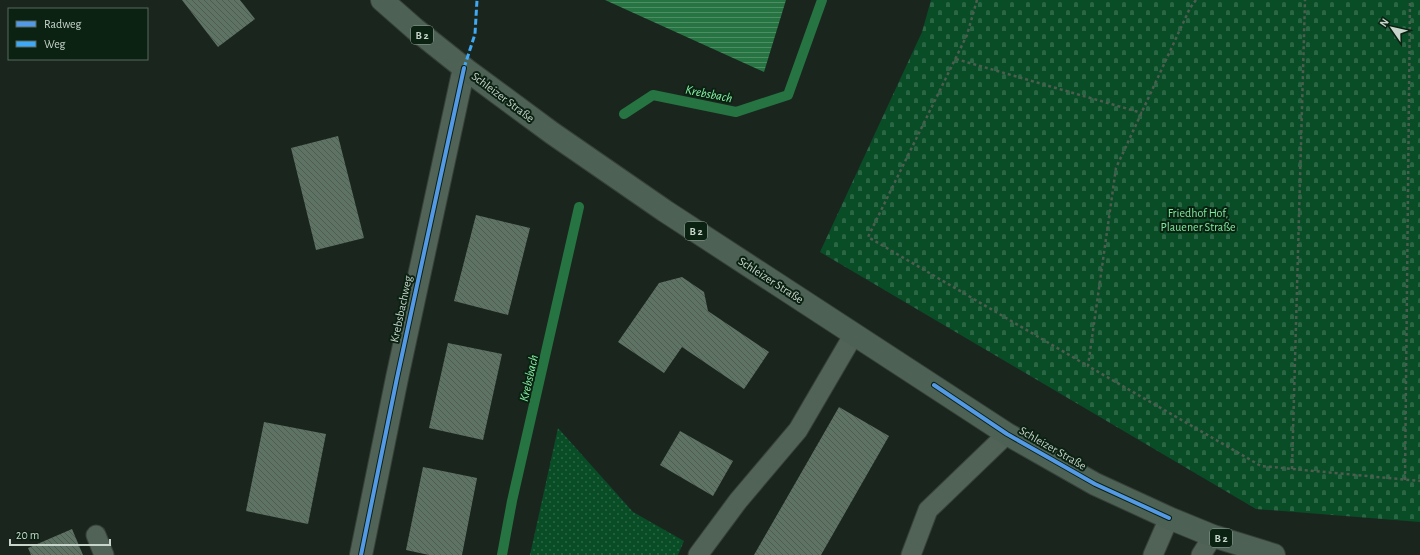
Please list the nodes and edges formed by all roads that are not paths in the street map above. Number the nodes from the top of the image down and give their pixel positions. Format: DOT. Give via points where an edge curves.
graph roads {
  1 [pos="382,0"];
  2 [pos="464,68"];
  3 [pos="854,334"];
  4 [pos="1007,434"];
  5 [pos="1169,518"];
  6 [pos="96,535"];
  7 [pos="1213,536"];
  8 [pos="104,555"];
  9 [pos="361,555"];
  10 [pos="698,555"];
  11 [pos="911,555"];
  12 [pos="1153,555"];
  13 [pos="1202,555"];
  14 [pos="1274,555"];
  1 -- 2 [label="main road, Schleizer Straße / B 2"];
  2 -- 3 [label="main road, Schleizer Straße / B 2" via="552,134 665,212"];
  2 -- 9 [label="street, Krebsbachweg" via="398,370"];
  3 -- 4 [label="main road, Schleizer Straße / B 2"];
  3 -- 10 [label="lane" via="798,430 738,501"];
  4 -- 5 [label="main road, Schleizer Straße / B 2" via="1095,484"];
  4 -- 11 [label="lane" via="928,510"];
  5 -- 7 [label="main road, Schleizer Straße / B 2"];
  5 -- 12 [label="lane"];
  6 -- 8 [label="lane"];
  7 -- 13 [label="lane"];
  7 -- 14 [label="main road, Schleizer Straße / B 2"];
}
